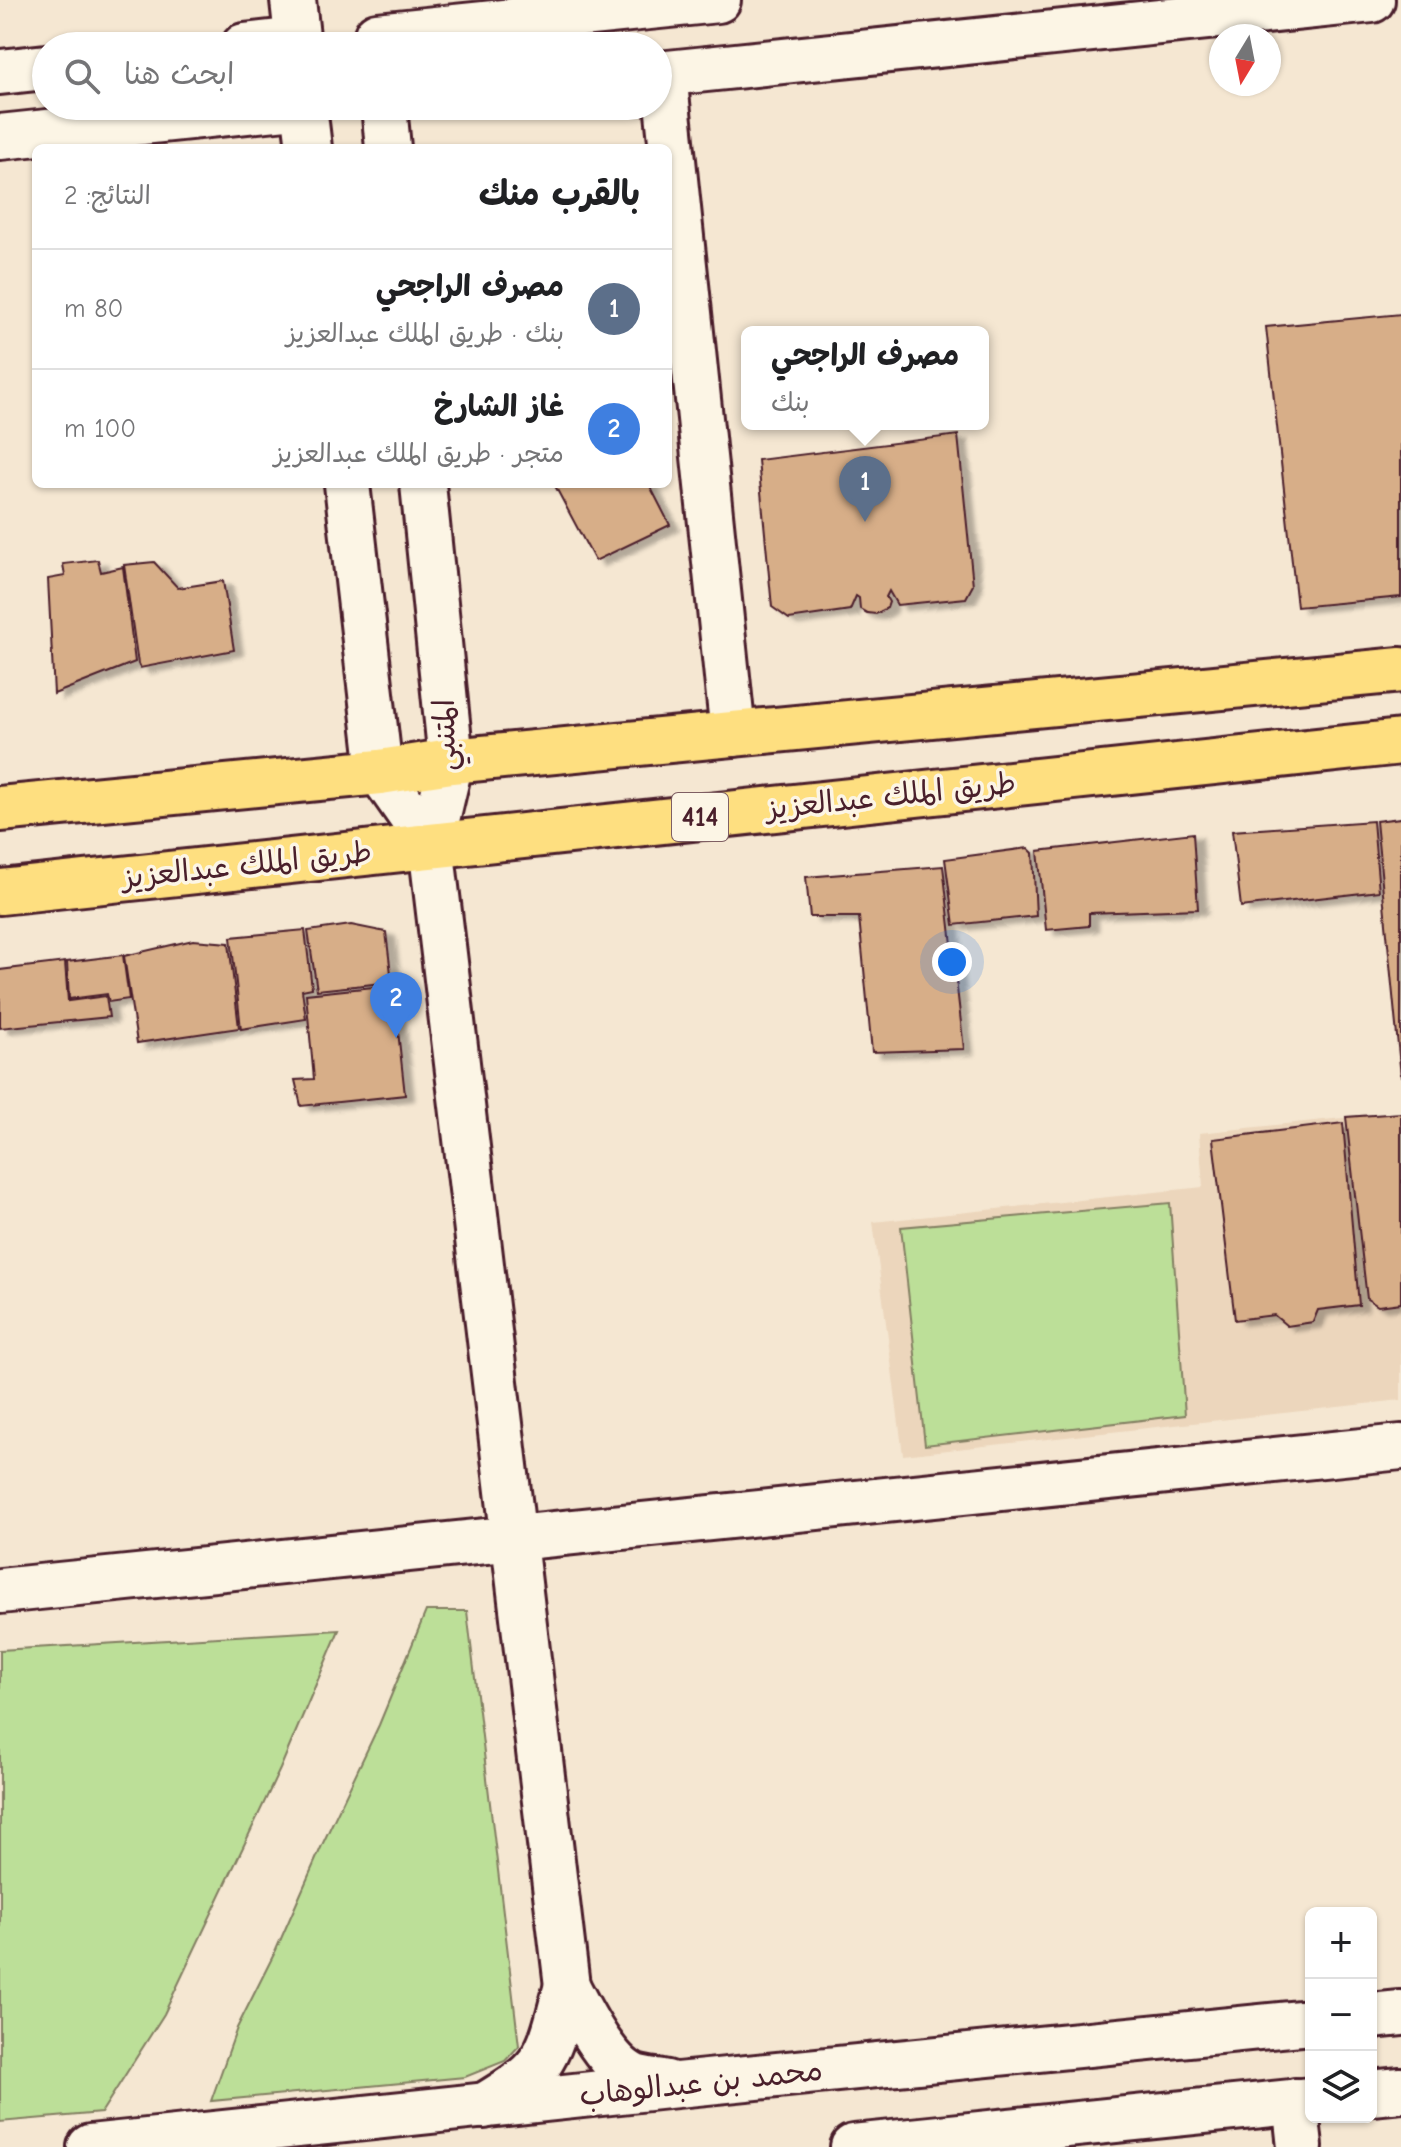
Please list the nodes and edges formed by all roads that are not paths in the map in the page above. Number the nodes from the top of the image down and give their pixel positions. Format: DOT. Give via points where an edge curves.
graph roads {
  1 [pos="715,0"];
  2 [pos="1372,0"];
  3 [pos="634,4"];
  4 [pos="376,27"];
  5 [pos="32,69"];
  6 [pos="0,72"];
  7 [pos="672,73"];
  8 [pos="162,120"];
  9 [pos="306,120"];
  10 [pos="385,120"];
  11 [pos="666,120"];
  12 [pos="0,137"];
  13 [pos="309,144"];
  14 [pos="388,144"];
  15 [pos="669,144"];
  16 [pos="672,175"];
  17 [pos="347,488"];
  18 [pos="423,488"];
  19 [pos="1401,670"];
  20 [pos="733,734"];
  21 [pos="1401,742"];
  22 [pos="451,761"];
  23 [pos="380,772"];
  24 [pos="0,809"];
  25 [pos="431,845"];
  26 [pos="0,892"];
  27 [pos="1401,1447"];
  28 [pos="513,1538"];
  29 [pos="0,1591"];
  30 [pos="567,1986"];
  31 [pos="1401,2013"];
  32 [pos="1377,2015"];
  33 [pos="1305,2023"];
  34 [pos="677,2085"];
  35 [pos="1401,2090"];
  36 [pos="1377,2092"];
  37 [pos="1303,2100"];
  38 [pos="484,2106"];
  39 [pos="90,2147"];
  40 [pos="853,2147"];
  41 [pos="1300,2147"];
  1 -- 3 [label="street"];
  2 -- 7 [label="street"];
  3 -- 4 [label="street"];
  5 -- 6 [label="street"];
  8 -- 12 [label="street"];
  9 -- 13 [label="street"];
  10 -- 14 [label="street"];
  11 -- 15 [label="street"];
  16 -- 20 [label="street"];
  17 -- 23 [label="street, المتنبي"];
  18 -- 22 [label="street, المتنبي"];
  19 -- 20 [label="highway"];
  20 -- 22 [label="highway"];
  21 -- 25 [label="highway, طريق الملك عبدالعزيز / 414"];
  22 -- 23 [label="highway"];
  22 -- 25 [label="street, المتنبي"];
  23 -- 24 [label="highway"];
  23 -- 25 [label="street, المتنبي"];
  25 -- 26 [label="highway, طريق الملك عبدالعزيز / 414"];
  25 -- 28 [label="street"];
  27 -- 28 [label="street"];
  28 -- 29 [label="street"];
  28 -- 30 [label="street"];
  30 -- 34 [label="street" via="614,2061 634,2076"];
  30 -- 38 [label="street" via="539,2064"];
  31 -- 32 [label="street"];
  33 -- 34 [label="street, محمد بن عبدالوهاب"];
  34 -- 38 [label="street, محمد بن عبدالوهاب"];
  35 -- 36 [label="street"];
  37 -- 40 [label="street"];
  37 -- 41 [label="street"];
  38 -- 39 [label="street, محمد بن عبدالوهاب"];
}
